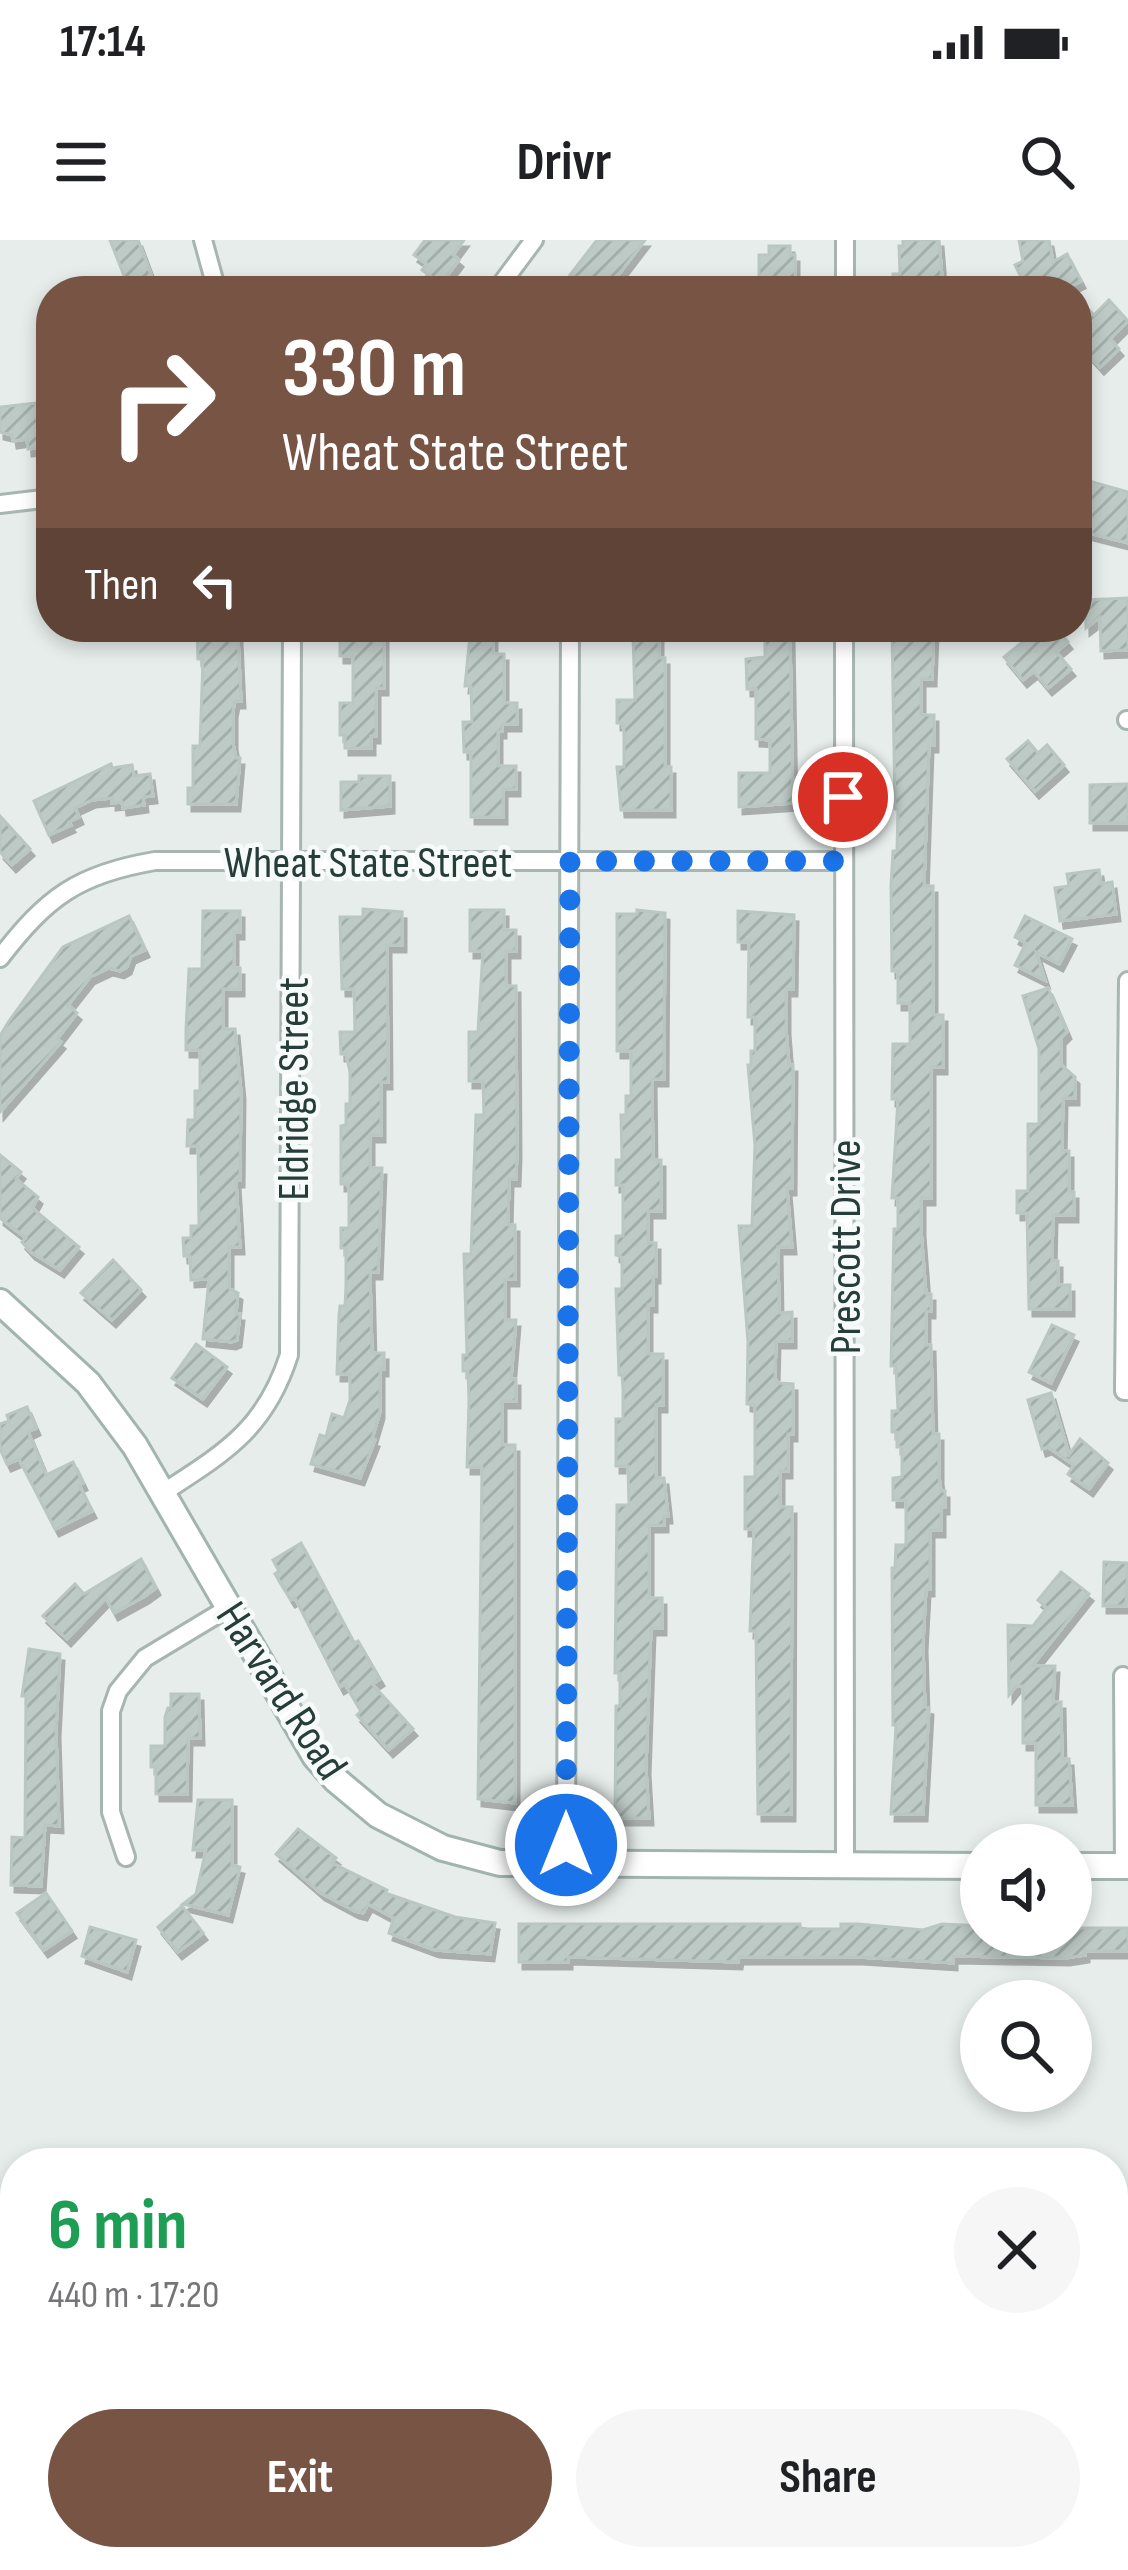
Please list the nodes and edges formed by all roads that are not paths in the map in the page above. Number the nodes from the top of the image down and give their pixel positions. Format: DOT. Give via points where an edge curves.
graph roads {
  1 [pos="203,240"];
  2 [pos="534,240"];
  3 [pos="845,240"];
  4 [pos="213,276"];
  5 [pos="507,276"];
  6 [pos="845,276"];
  7 [pos="36,499"];
  8 [pos="0,503"];
  9 [pos="292,642"];
  10 [pos="570,642"];
  11 [pos="844,642"];
  12 [pos="570,861"];
  13 [pos="843,861"];
  14 [pos="293,862"];
  15 [pos="0,958"];
  16 [pos="1126,981"];
  17 [pos="0,1302"];
  18 [pos="1126,1391"];
  19 [pos="161,1494"];
  20 [pos="228,1608"];
  21 [pos="1123,1676"];
  22 [pos="126,1857"];
  23 [pos="566,1866"];
  24 [pos="844,1866"];
  25 [pos="960,1866"];
  26 [pos="1092,1866"];
  27 [pos="1126,1866"];
  1 -- 4 [label="street"];
  2 -- 5 [label="street"];
  3 -- 6 [label="street"];
  7 -- 8 [label="street"];
  9 -- 14 [label="street, Eldridge Street"];
  10 -- 12 [label="street"];
  11 -- 13 [label="street, Prescott Drive"];
  12 -- 13 [label="street, Wheat State Street"];
  12 -- 14 [label="street, Wheat State Street"];
  12 -- 23 [label="street"];
  13 -- 24 [label="street, Prescott Drive"];
  14 -- 15 [label="street, Wheat State Street" via="154,861 105,872 46,904"];
  14 -- 19 [label="street, Eldridge Street" via="289,1355 255,1425"];
  16 -- 18 [label="street"];
  17 -- 19 [label="street, Harvard Road" via="88,1383"];
  19 -- 20 [label="street, Harvard Road"];
  20 -- 22 [label="street" via="145,1658 118,1691 111,1812"];
  20 -- 23 [label="street, Harvard Road" via="315,1756 360,1802 469,1857"];
  21 -- 27 [label="street"];
  23 -- 24 [label="street, Harvard Road"];
  24 -- 25 [label="street, Harvard Road"];
  26 -- 27 [label="street"];
}
